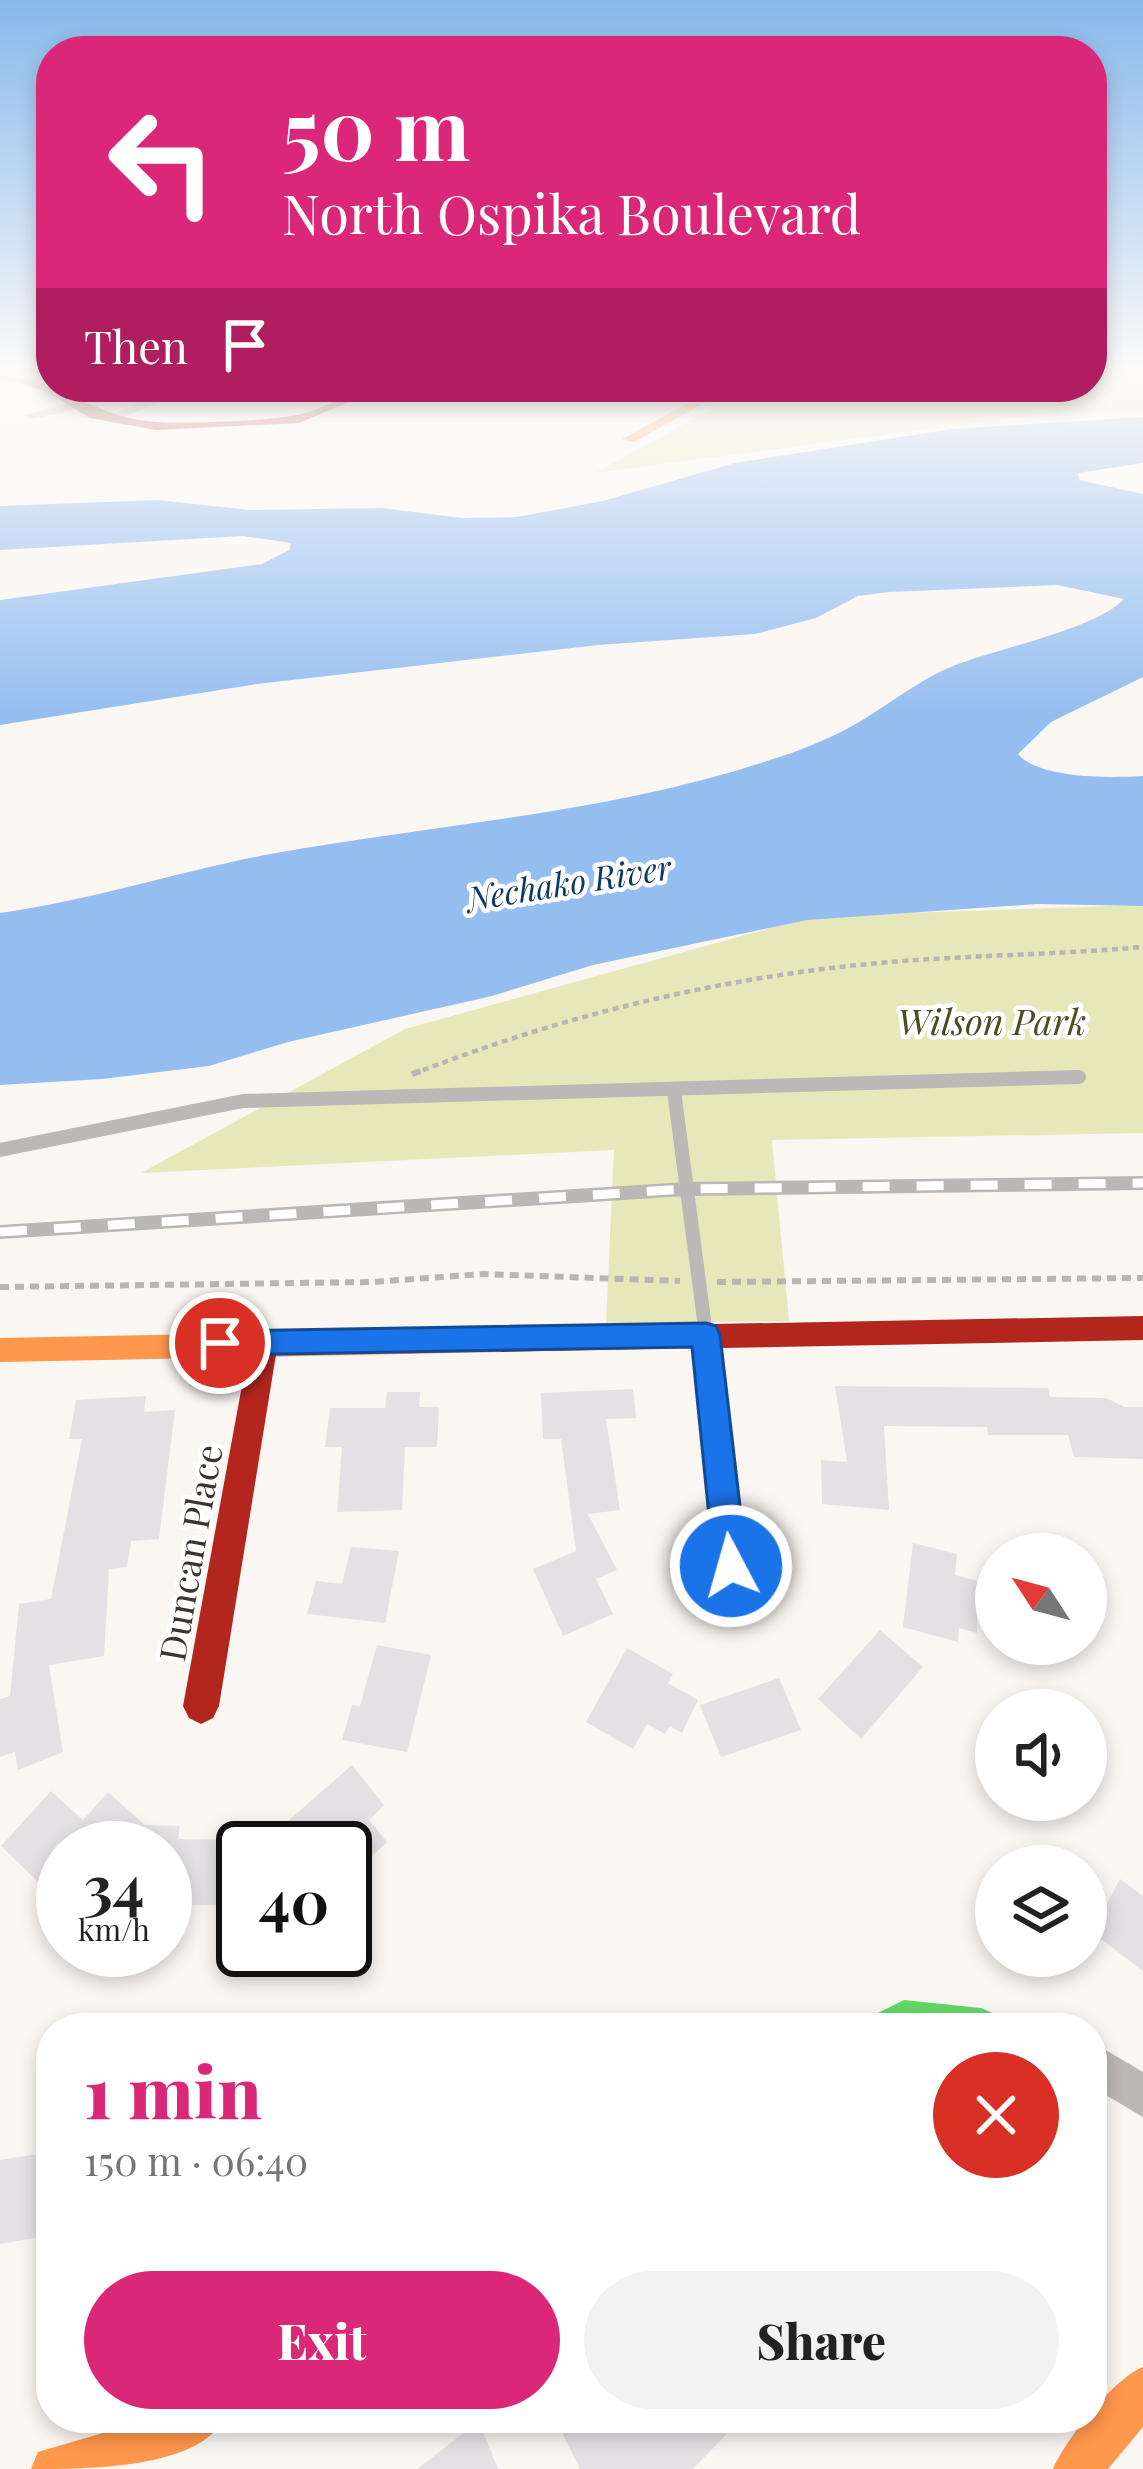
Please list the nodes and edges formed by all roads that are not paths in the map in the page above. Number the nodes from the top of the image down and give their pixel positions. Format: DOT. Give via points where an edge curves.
graph roads {
  1 [pos="1079,1077"];
  2 [pos="674,1090"];
  3 [pos="0,1150"];
  4 [pos="1143,1328"];
  5 [pos="706,1335"];
  6 [pos="264,1342"];
  7 [pos="0,1350"];
  8 [pos="731,1566"];
  9 [pos="201,1706"];
  10 [pos="1107,2073"];
  11 [pos="1143,2096"];
  12 [pos="1143,2390"];
  13 [pos="174,2433"];
  14 [pos="55,2469"];
  15 [pos="1077,2469"];
  1 -- 2 [label="lane"];
  2 -- 3 [label="lane" via="243,1101"];
  2 -- 5 [label="lane"];
  4 -- 5 [label="street"];
  5 -- 6 [label="street"];
  5 -- 8 [label="street"];
  6 -- 7 [label="street"];
  6 -- 9 [label="street, Duncan Place"];
  10 -- 11 [label="street"];
  12 -- 15 [label="street"];
  13 -- 14 [label="street"];
}
